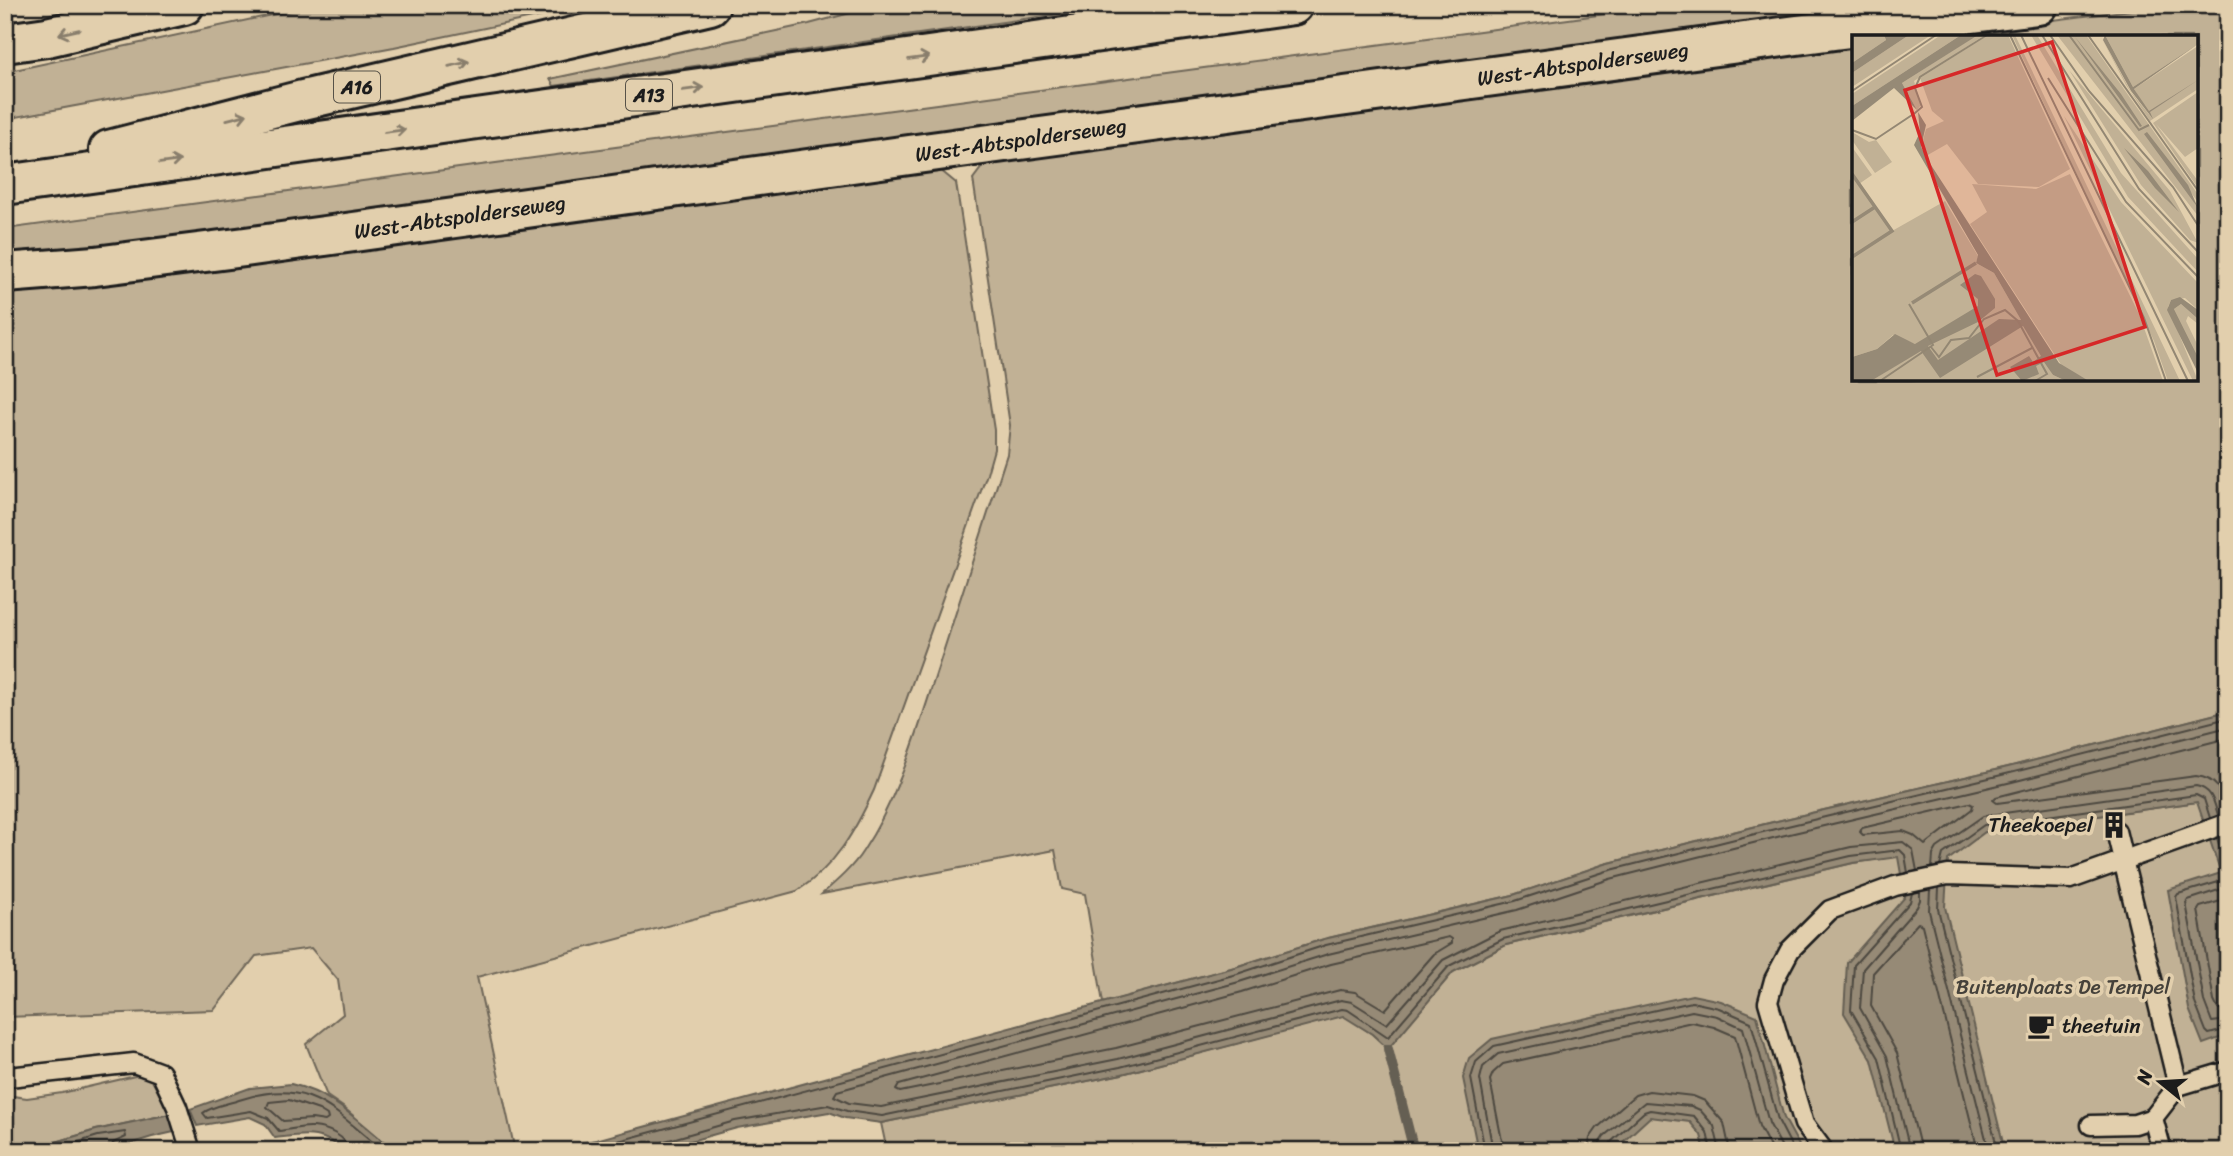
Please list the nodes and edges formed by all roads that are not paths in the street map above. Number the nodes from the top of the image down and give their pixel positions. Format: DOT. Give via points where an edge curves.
graph roads {
  1 [pos="184,5"];
  2 [pos="710,5"];
  3 [pos="1293,5"];
  4 [pos="2038,5"];
  5 [pos="5,43"];
  6 [pos="5,177"];
  7 [pos="5,186"];
  8 [pos="5,273"];
  9 [pos="2228,823"];
  10 [pos="2116,831"];
  11 [pos="2123,860"];
  12 [pos="2228,1070"];
  13 [pos="5,1076"];
  14 [pos="2178,1086"];
  15 [pos="2153,1118"];
  16 [pos="2091,1125"];
  17 [pos="189,1143"];
  18 [pos="1824,1151"];
  19 [pos="2162,1151"];
  1 -- 5 [label="main road, one-way"];
  6 -- 2 [label="main road, A16, one-way" via="303,100"];
  7 -- 3 [label="main road, A13, one-way"];
  4 -- 8 [label="main road, West-Abtspolderseweg" via="94,267"];
  9 -- 11 [label="lane"];
  10 -- 11 [label="lane"];
  11 -- 14 [label="lane"];
  11 -- 18 [label="lane" via="2071,879 1948,875 1895,886 1830,910 1790,950 1768,1002 1804,1124"];
  12 -- 14 [label="lane"];
  13 -- 17 [label="lane" via="134,1063 161,1073"];
  14 -- 15 [label="lane"];
  15 -- 16 [label="lane" via="2135,1124"];
  15 -- 19 [label="lane"];
}
